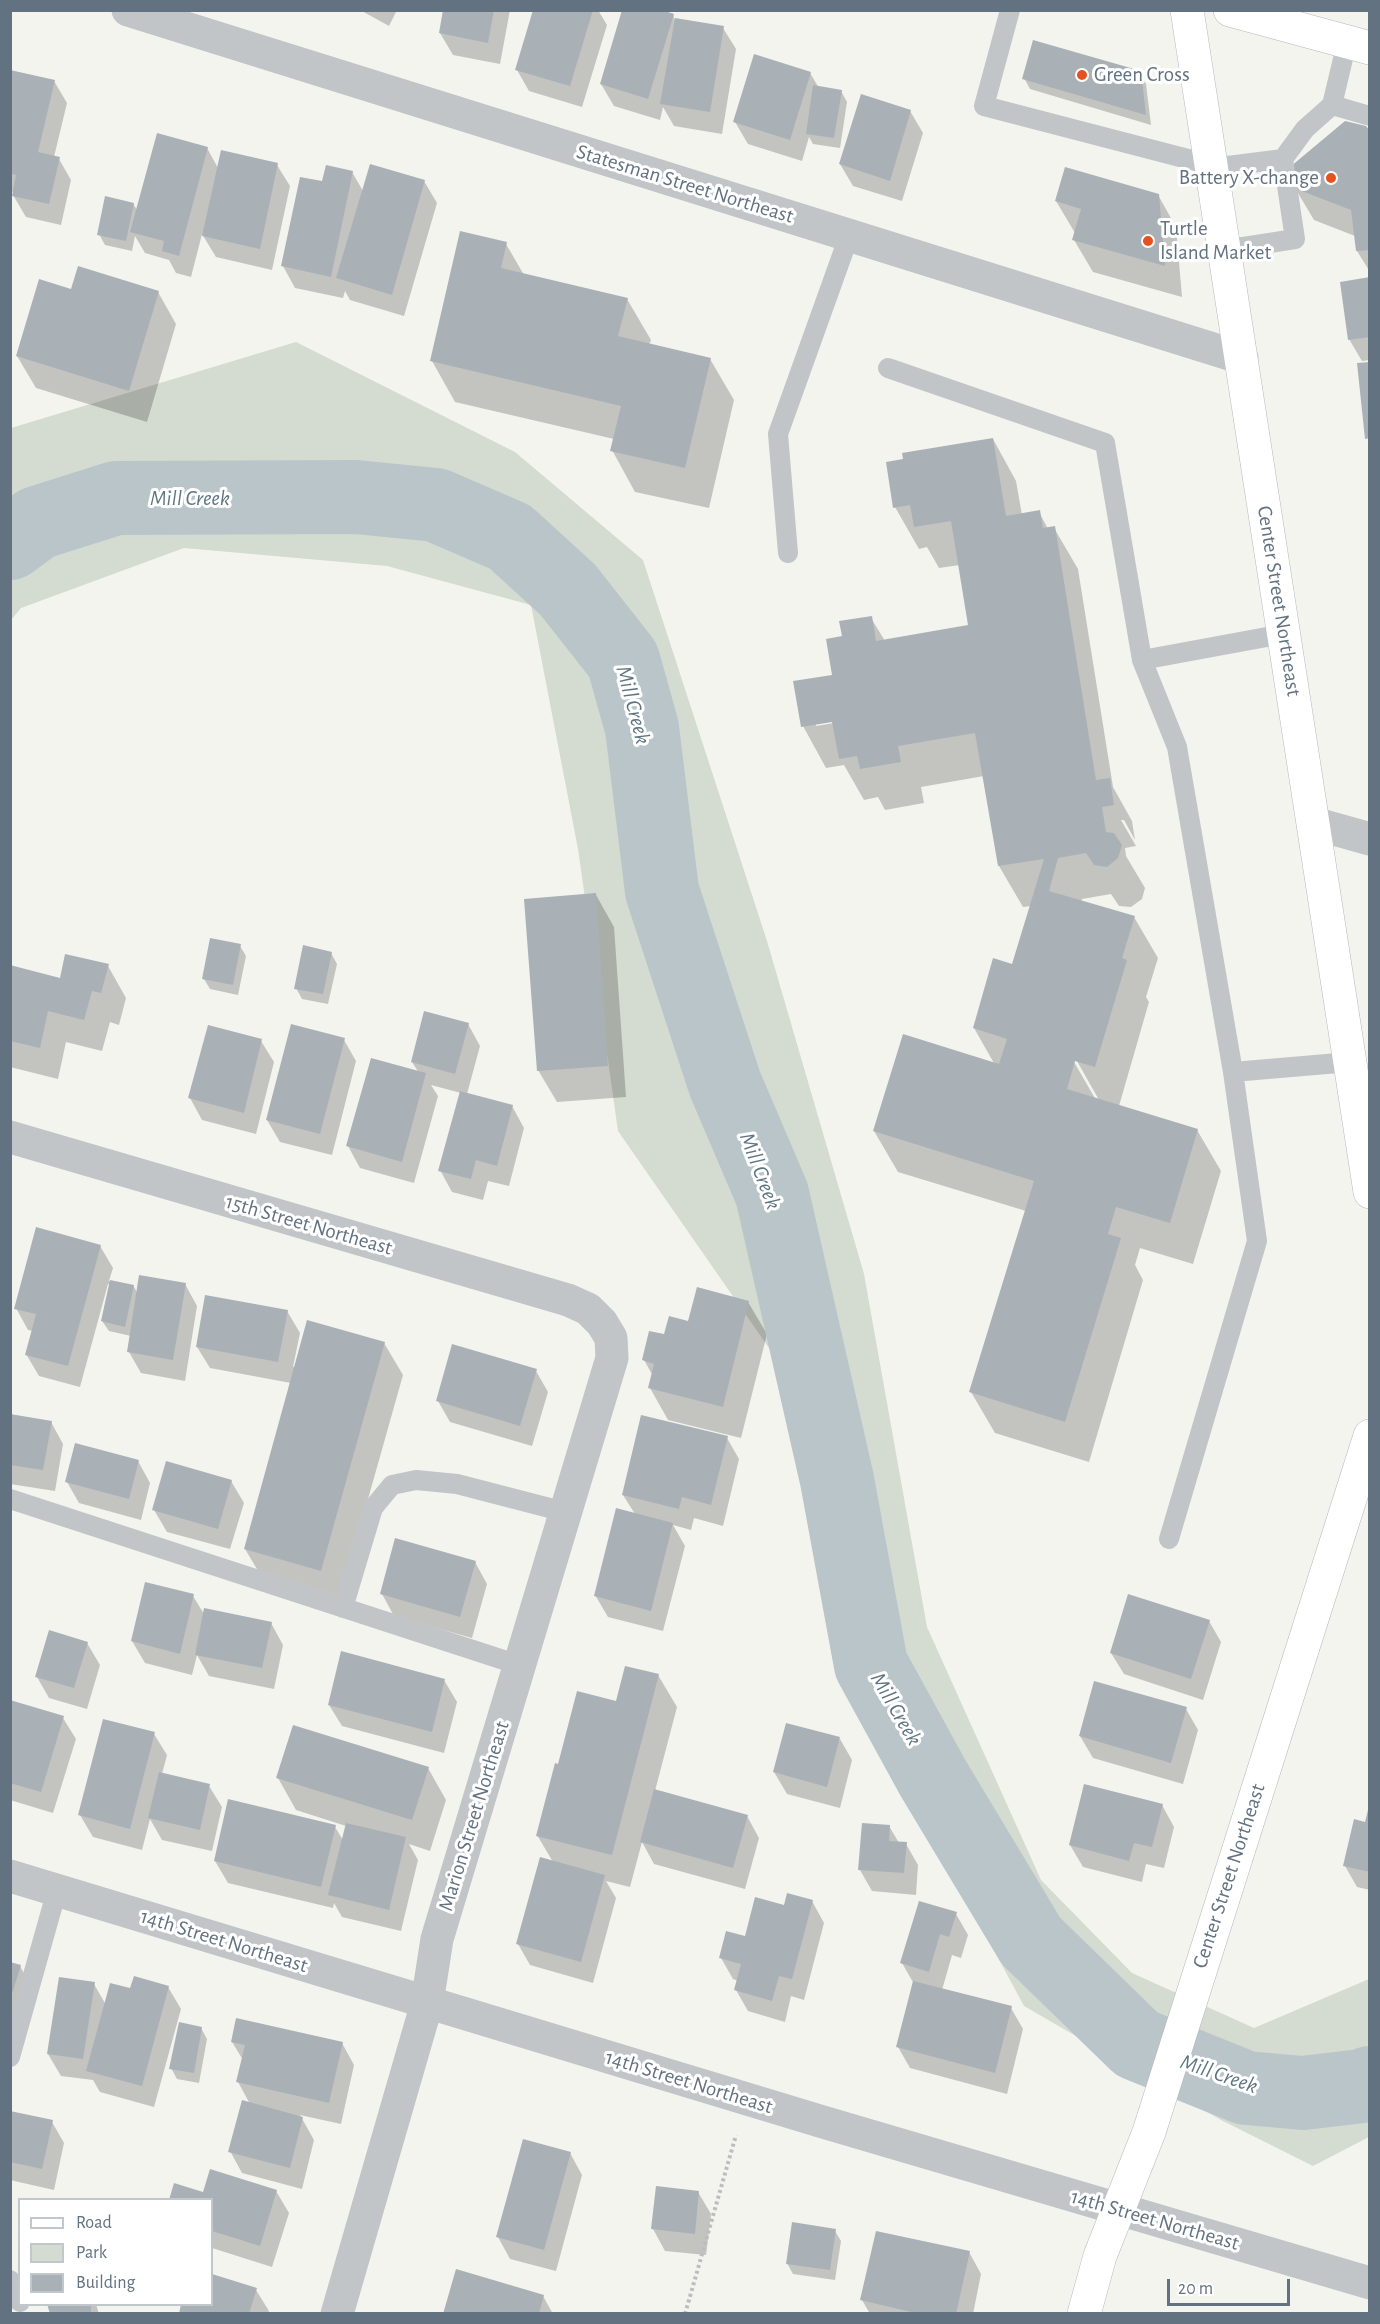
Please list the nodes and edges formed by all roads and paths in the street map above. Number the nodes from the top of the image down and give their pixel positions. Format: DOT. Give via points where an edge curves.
graph roads {
  1 [pos="128,10"];
  2 [pos="1010,10"];
  3 [pos="1187,10"];
  4 [pos="1230,10"];
  5 [pos="1358,45"];
  6 [pos="1332,105"];
  7 [pos="1370,116"];
  8 [pos="1283,159"];
  9 [pos="1212,166"];
  10 [pos="849,236"];
  11 [pos="1224,250"];
  12 [pos="1242,358"];
  13 [pos="888,368"];
  14 [pos="788,553"];
  15 [pos="1284,634"];
  16 [pos="1142,660"];
  17 [pos="1312,823"];
  18 [pos="1370,839"];
  19 [pos="1350,1062"];
  20 [pos="1233,1072"];
  21 [pos="10,1137"];
  22 [pos="1370,1192"];
  23 [pos="603,1323"];
  24 [pos="1370,1437"];
  25 [pos="10,1499"];
  26 [pos="565,1512"];
  27 [pos="1169,1539"];
  28 [pos="343,1608"];
  29 [pos="519,1665"];
  30 [pos="10,1876"];
  31 [pos="57,1890"];
  32 [pos="427,2003"];
  33 [pos="10,2057"];
  34 [pos="747,2099"];
  35 [pos="1119,2209"];
  36 [pos="10,2280"];
  37 [pos="1370,2283"];
  38 [pos="18,2298"];
  39 [pos="337,2313"];
  40 [pos="685,2313"];
  41 [pos="1084,2313"];
  1 -- 10 [label="street, Statesman Street Northeast"];
  2 -- 9 [label="lane" via="984,106"];
  3 -- 9 [label="main road, Center Street Northeast"];
  4 -- 5 [label="main road"];
  5 -- 6 [label="lane"];
  6 -- 7 [label="lane"];
  6 -- 8 [label="lane" via="1305,129"];
  8 -- 9 [label="lane"];
  8 -- 11 [label="lane" via="1295,239"];
  9 -- 11 [label="main road, Center Street Northeast"];
  10 -- 12 [label="street, Statesman Street Northeast"];
  10 -- 14 [label="lane" via="778,434"];
  11 -- 12 [label="main road, Center Street Northeast"];
  12 -- 15 [label="main road, Center Street Northeast"];
  13 -- 16 [label="lane" via="1105,443"];
  15 -- 16 [label="lane"];
  15 -- 17 [label="main road, Center Street Northeast"];
  16 -- 20 [label="lane" via="1177,747"];
  17 -- 18 [label="street"];
  17 -- 19 [label="main road, Center Street Northeast"];
  19 -- 20 [label="lane"];
  19 -- 22 [label="main road, Center Street Northeast"];
  20 -- 27 [label="lane" via="1257,1240"];
  21 -- 23 [label="street, 15th Street Northeast" via="568,1300 588,1309"];
  23 -- 26 [label="street, Marion Street Northeast" via="611,1338 612,1358"];
  24 -- 35 [label="main road, Center Street Northeast" via="1149,2132"];
  25 -- 28 [label="lane"];
  26 -- 28 [label="lane" via="457,1484 416,1480 392,1485 373,1508"];
  26 -- 29 [label="street, Marion Street Northeast"];
  28 -- 29 [label="lane"];
  29 -- 32 [label="street, Marion Street Northeast" via="437,1939"];
  30 -- 31 [label="street, 14th Street Northeast"];
  31 -- 32 [label="street, 14th Street Northeast"];
  31 -- 33 [label="lane"];
  32 -- 34 [label="street, 14th Street Northeast"];
  32 -- 39 [label="street, Marion Street Northeast"];
  34 -- 35 [label="street, 14th Street Northeast"];
  34 -- 40 [label="path"];
  35 -- 37 [label="street, 14th Street Northeast"];
  35 -- 41 [label="main road, Center Street Northeast" via="1100,2256"];
  36 -- 38 [label="lane"];
}
